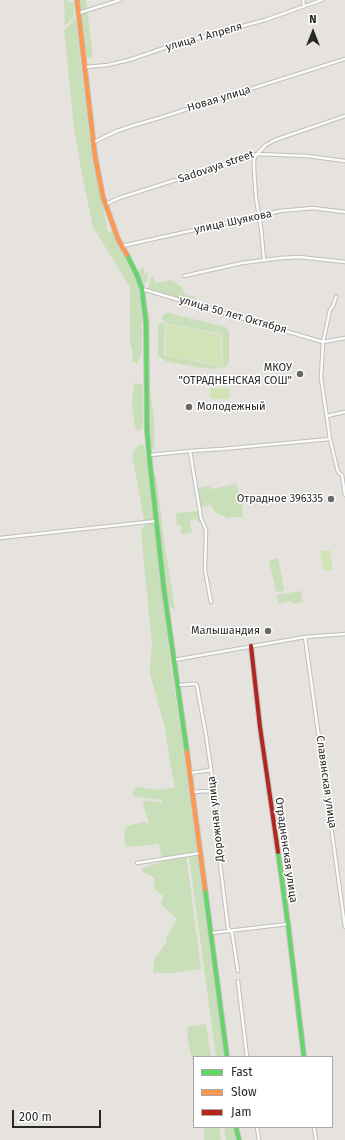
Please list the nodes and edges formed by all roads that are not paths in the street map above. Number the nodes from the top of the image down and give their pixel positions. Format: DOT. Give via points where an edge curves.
graph roads {
  1 [pos="77,0"];
  2 [pos="120,0"];
  3 [pos="303,0"];
  4 [pos="322,0"];
  5 [pos="304,6"];
  6 [pos="79,13"];
  7 [pos="345,59"];
  8 [pos="85,67"];
  9 [pos="345,116"];
  10 [pos="94,142"];
  11 [pos="257,154"];
  12 [pos="345,161"];
  13 [pos="106,204"];
  14 [pos="345,212"];
  15 [pos="259,216"];
  16 [pos="122,246"];
  17 [pos="264,260"];
  18 [pos="345,262"];
  19 [pos="184,276"];
  20 [pos="142,289"];
  21 [pos="336,297"];
  22 [pos="345,338"];
  23 [pos="323,342"];
  24 [pos="345,412"];
  25 [pos="327,416"];
  26 [pos="330,439"];
  27 [pos="190,451"];
  28 [pos="149,455"];
  29 [pos="345,495"];
  30 [pos="156,521"];
  31 [pos="0,538"];
  32 [pos="211,602"];
  33 [pos="345,634"];
  34 [pos="305,637"];
  35 [pos="251,646"];
  36 [pos="174,660"];
  37 [pos="178,685"];
  38 [pos="211,770"];
  39 [pos="189,773"];
  40 [pos="214,790"];
  41 [pos="192,792"];
  42 [pos="200,853"];
  43 [pos="137,863"];
  44 [pos="288,924"];
  45 [pos="345,927"];
  46 [pos="230,931"];
  47 [pos="210,933"];
  48 [pos="238,971"];
  49 [pos="238,981"];
  50 [pos="227,1056"];
  51 [pos="248,1056"];
  52 [pos="304,1056"];
  53 [pos="236,1128"];
  54 [pos="257,1128"];
  55 [pos="314,1128"];
  56 [pos="239,1140"];
  57 [pos="259,1140"];
  58 [pos="316,1140"];
  1 -- 6 [label="street"];
  2 -- 6 [label="street"];
  3 -- 5 [label="street"];
  4 -- 5 [label="street, улица 1 Апреля"];
  5 -- 8 [label="street, улица 1 Апреля" via="129,60"];
  6 -- 8 [label="street"];
  7 -- 10 [label="street, Новая улица" via="135,124"];
  8 -- 10 [label="street"];
  9 -- 11 [label="street, Sadovaya street" via="275,140"];
  10 -- 13 [label="street"];
  11 -- 12 [label="street"];
  11 -- 13 [label="street, Sadovaya street"];
  11 -- 15 [label="street" via="254,169"];
  13 -- 16 [label="street"];
  14 -- 15 [label="street, улица Шуякова" via="313,208"];
  15 -- 16 [label="street, улица Шуякова"];
  15 -- 17 [label="street"];
  16 -- 20 [label="street"];
  17 -- 18 [label="street" via="299,258"];
  17 -- 19 [label="street"];
  20 -- 23 [label="street, улица 50 лет Октября"];
  20 -- 28 [label="street" via="146,324"];
  21 -- 23 [label="street" via="330,310"];
  22 -- 23 [label="street, улица 50 лет Октября"];
  23 -- 25 [label="street" via="321,378"];
  24 -- 25 [label="street"];
  25 -- 26 [label="street"];
  26 -- 27 [label="street"];
  26 -- 29 [label="street" via="338,472 342,475"];
  27 -- 28 [label="street"];
  27 -- 32 [label="street" via="201,518 206,530 205,570"];
  28 -- 30 [label="street"];
  30 -- 31 [label="street"];
  30 -- 36 [label="street"];
  33 -- 34 [label="street"];
  34 -- 35 [label="street"];
  34 -- 45 [label="street, Славянская улица"];
  35 -- 36 [label="street"];
  35 -- 44 [label="street, Отрадненская улица"];
  36 -- 37 [label="street"];
  37 -- 38 [label="street, Дорожная улица" via="197,686"];
  37 -- 39 [label="street"];
  38 -- 39 [label="street"];
  38 -- 40 [label="street, Дорожная улица"];
  39 -- 41 [label="street"];
  40 -- 41 [label="street"];
  40 -- 46 [label="street, Дорожная улица" via="217,838"];
  41 -- 42 [label="street"];
  42 -- 43 [label="street"];
  42 -- 47 [label="street"];
  44 -- 46 [label="street"];
  44 -- 52 [label="street, Отрадненская улица"];
  46 -- 47 [label="street"];
  46 -- 48 [label="street, Дорожная улица"];
  47 -- 50 [label="street"];
  49 -- 51 [label="street"];
  53 -- 56 [label="street"];
  54 -- 57 [label="street"];
  55 -- 58 [label="street"];
}
